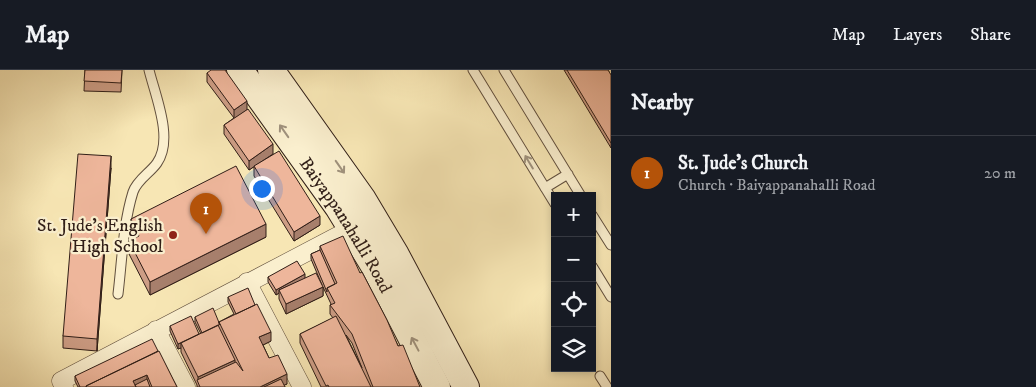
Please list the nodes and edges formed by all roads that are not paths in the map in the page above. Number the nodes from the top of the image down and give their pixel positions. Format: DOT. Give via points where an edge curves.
graph roads {
  1 [pos="149,70"];
  2 [pos="240,70"];
  3 [pos="271,70"];
  4 [pos="473,70"];
  5 [pos="504,70"];
  6 [pos="568,174"];
  7 [pos="545,188"];
  8 [pos="579,192"];
  9 [pos="551,198"];
  10 [pos="596,222"];
  11 [pos="351,229"];
  12 [pos="611,246"];
  13 [pos="596,273"];
  14 [pos="247,282"];
  15 [pos="118,294"];
  16 [pos="611,297"];
  17 [pos="156,330"];
  18 [pos="600,376"];
  19 [pos="64,387"];
  20 [pos="186,387"];
  21 [pos="302,387"];
  22 [pos="437,387"];
  23 [pos="466,387"];
  24 [pos="607,387"];
  1 -- 15 [label="lane" via="164,122 162,144 158,162 134,189 129,206"];
  11 -- 2 [label="street, Baiyappanahalli Road, one-way"];
  3 -- 23 [label="street, Baiyappanahalli Road, one-way" via="362,198"];
  7 -- 4 [label="lane, one-way"];
  5 -- 6 [label="lane"];
  6 -- 7 [label="lane"];
  6 -- 8 [label="lane"];
  7 -- 9 [label="lane"];
  10 -- 12 [label="lane"];
  11 -- 14 [label="street"];
  22 -- 11 [label="street, Baiyappanahalli Road, one-way" via="374,266"];
  13 -- 16 [label="lane"];
  14 -- 17 [label="street"];
  14 -- 21 [label="street"];
  17 -- 19 [label="street" via="61,381"];
  17 -- 20 [label="street"];
  18 -- 24 [label="lane"];
}
